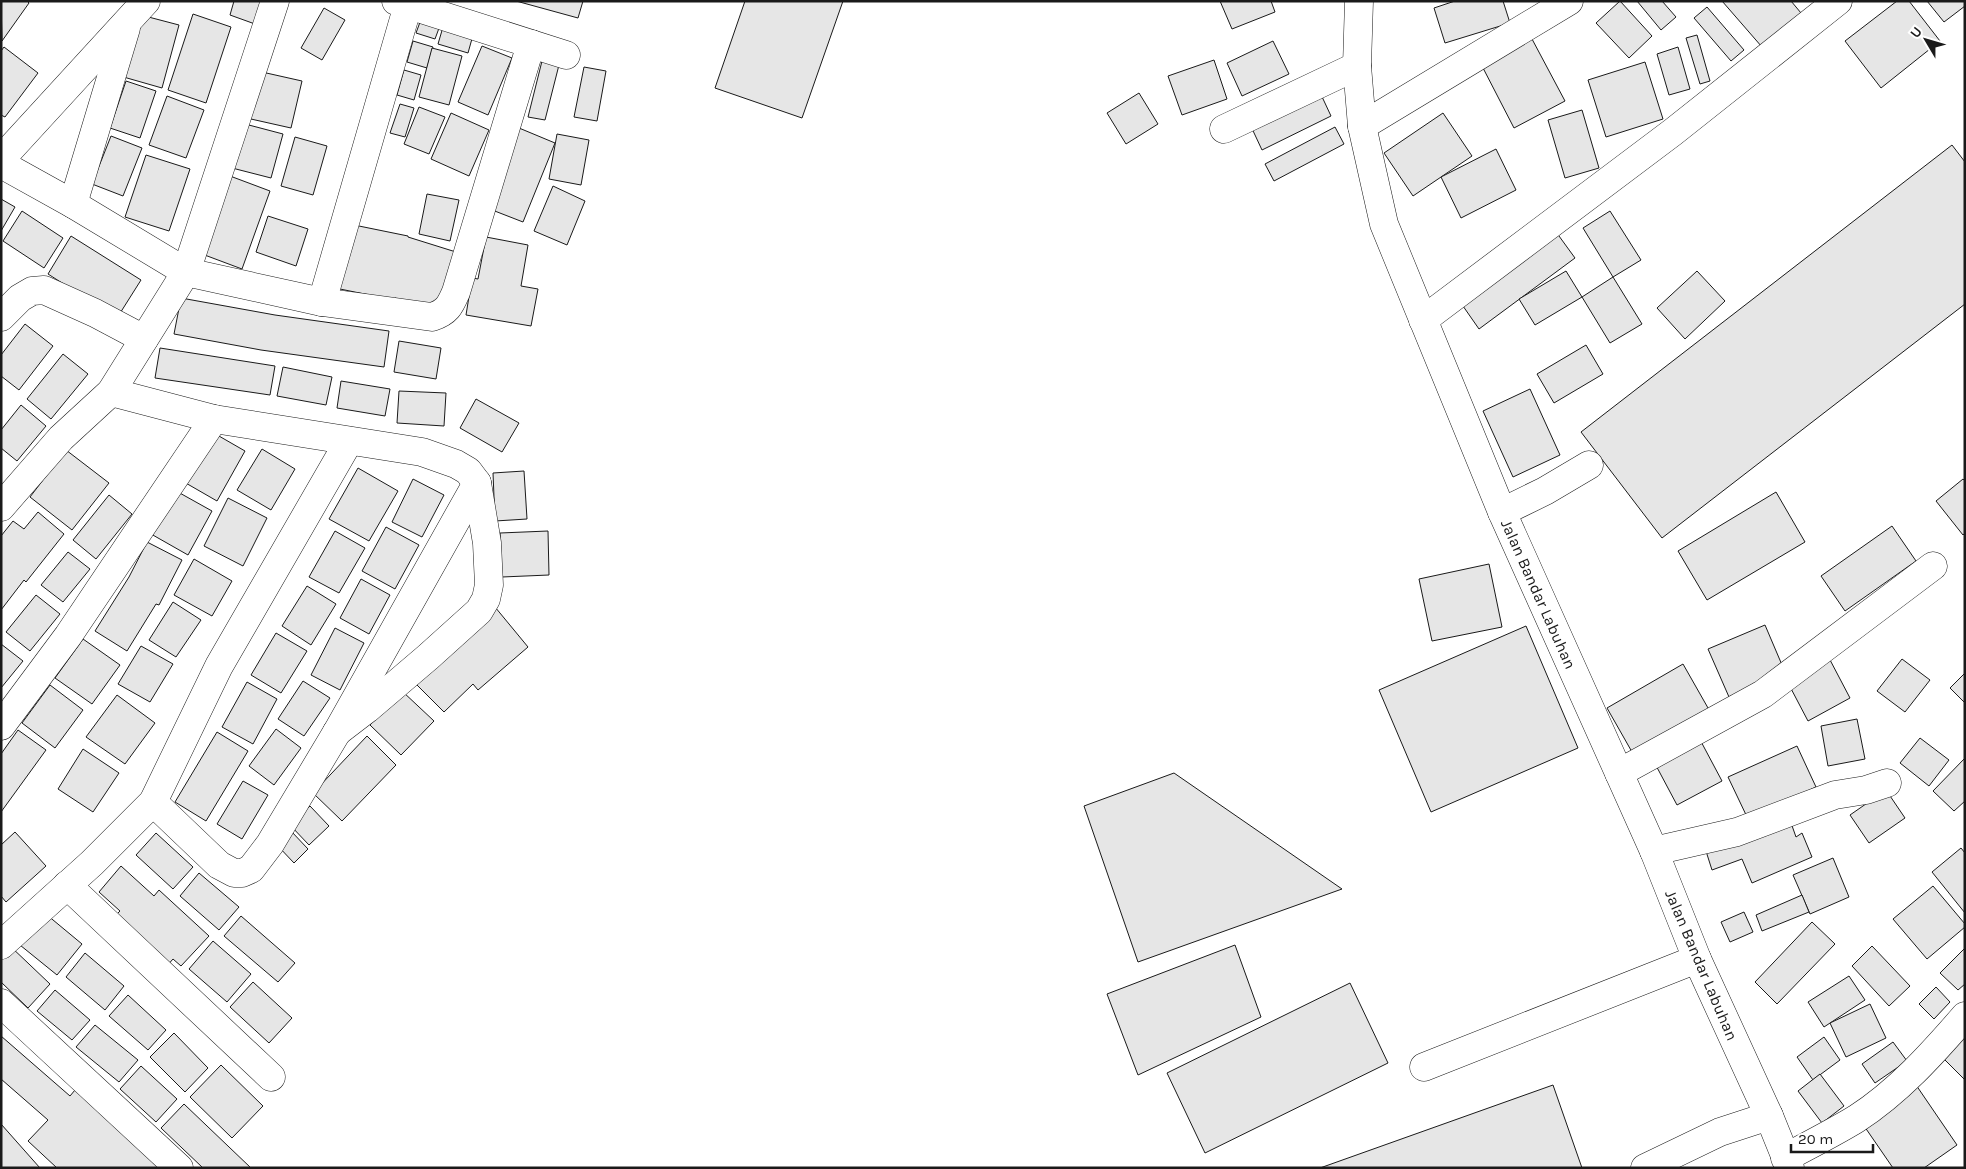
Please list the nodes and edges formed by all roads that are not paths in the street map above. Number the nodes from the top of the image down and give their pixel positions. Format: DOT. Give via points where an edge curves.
graph roads {
  1 [pos="146,1"];
  2 [pos="275,1"];
  3 [pos="1359,1"];
  4 [pos="1570,1"];
  5 [pos="1838,1"];
  6 [pos="402,3"];
  7 [pos="127,22"];
  8 [pos="531,44"];
  9 [pos="566,55"];
  10 [pos="1357,66"];
  11 [pos="1362,126"];
  12 [pos="1224,129"];
  13 [pos="1,159"];
  14 [pos="1,164"];
  15 [pos="73,204"];
  16 [pos="186,272"];
  17 [pos="322,302"];
  18 [pos="1,317"];
  19 [pos="1423,320"];
  20 [pos="144,338"];
  21 [pos="111,392"];
  22 [pos="214,419"];
  23 [pos="349,440"];
  24 [pos="1589,465"];
  25 [pos="477,483"];
  26 [pos="1,507"];
  27 [pos="1502,512"];
  28 [pos="1933,566"];
  29 [pos="1,726"];
  30 [pos="336,732"];
  31 [pos="1619,773"];
  32 [pos="1887,783"];
  33 [pos="153,802"];
  34 [pos="1654,851"];
  35 [pos="67,885"];
  36 [pos="1,944"];
  37 [pos="1697,959"];
  38 [pos="1,1003"];
  39 [pos="1965,1016"];
  40 [pos="1424,1066"];
  41 [pos="270,1077"];
  42 [pos="1769,1116"];
  43 [pos="1787,1163"];
  44 [pos="179,1168"];
  45 [pos="1645,1168"];
  1 -- 7 [label="street"];
  2 -- 16 [label="street"];
  3 -- 10 [label="street, Jalan Bandar Labuhan"];
  4 -- 11 [label="street"];
  5 -- 19 [label="street" via="1673,132"];
  6 -- 8 [label="street"];
  6 -- 17 [label="street"];
  7 -- 13 [label="street"];
  7 -- 15 [label="street"];
  8 -- 9 [label="street"];
  8 -- 17 [label="street" via="450,308 432,317"];
  10 -- 11 [label="street, Jalan Bandar Labuhan"];
  10 -- 12 [label="street"];
  11 -- 19 [label="street, Jalan Bandar Labuhan" via="1384,224"];
  14 -- 15 [label="street"];
  15 -- 16 [label="street"];
  16 -- 17 [label="street"];
  16 -- 20 [label="street"];
  18 -- 20 [label="street" via="20,298 32,291 44,290"];
  19 -- 27 [label="street, Jalan Bandar Labuhan"];
  20 -- 21 [label="street"];
  21 -- 22 [label="street"];
  21 -- 26 [label="street" via="61,438"];
  22 -- 23 [label="street"];
  22 -- 29 [label="street" via="68,636"];
  23 -- 25 [label="street" via="442,458 468,471"];
  23 -- 33 [label="street" via="219,666"];
  24 -- 27 [label="street"];
  25 -- 30 [label="street"];
  25 -- 30 [label="street" via="487,551 489,585 486,599 479,611 428,657"];
  27 -- 31 [label="street, Jalan Bandar Labuhan"];
  28 -- 31 [label="street" via="1763,694"];
  30 -- 33 [label="street" via="270,844 251,869 242,873 234,873 219,865"];
  31 -- 34 [label="street, Jalan Bandar Labuhan"];
  32 -- 34 [label="street" via="1835,796 1737,832"];
  33 -- 35 [label="street"];
  34 -- 37 [label="street, Jalan Bandar Labuhan"];
  35 -- 36 [label="street"];
  35 -- 41 [label="street"];
  37 -- 40 [label="street"];
  37 -- 42 [label="street, Jalan Bandar Labuhan"];
  38 -- 44 [label="street"];
  39 -- 43 [label="street" via="1926,1061 1890,1093"];
  42 -- 43 [label="street, Jalan Bandar Labuhan"];
  42 -- 45 [label="street" via="1720,1132"];
}
